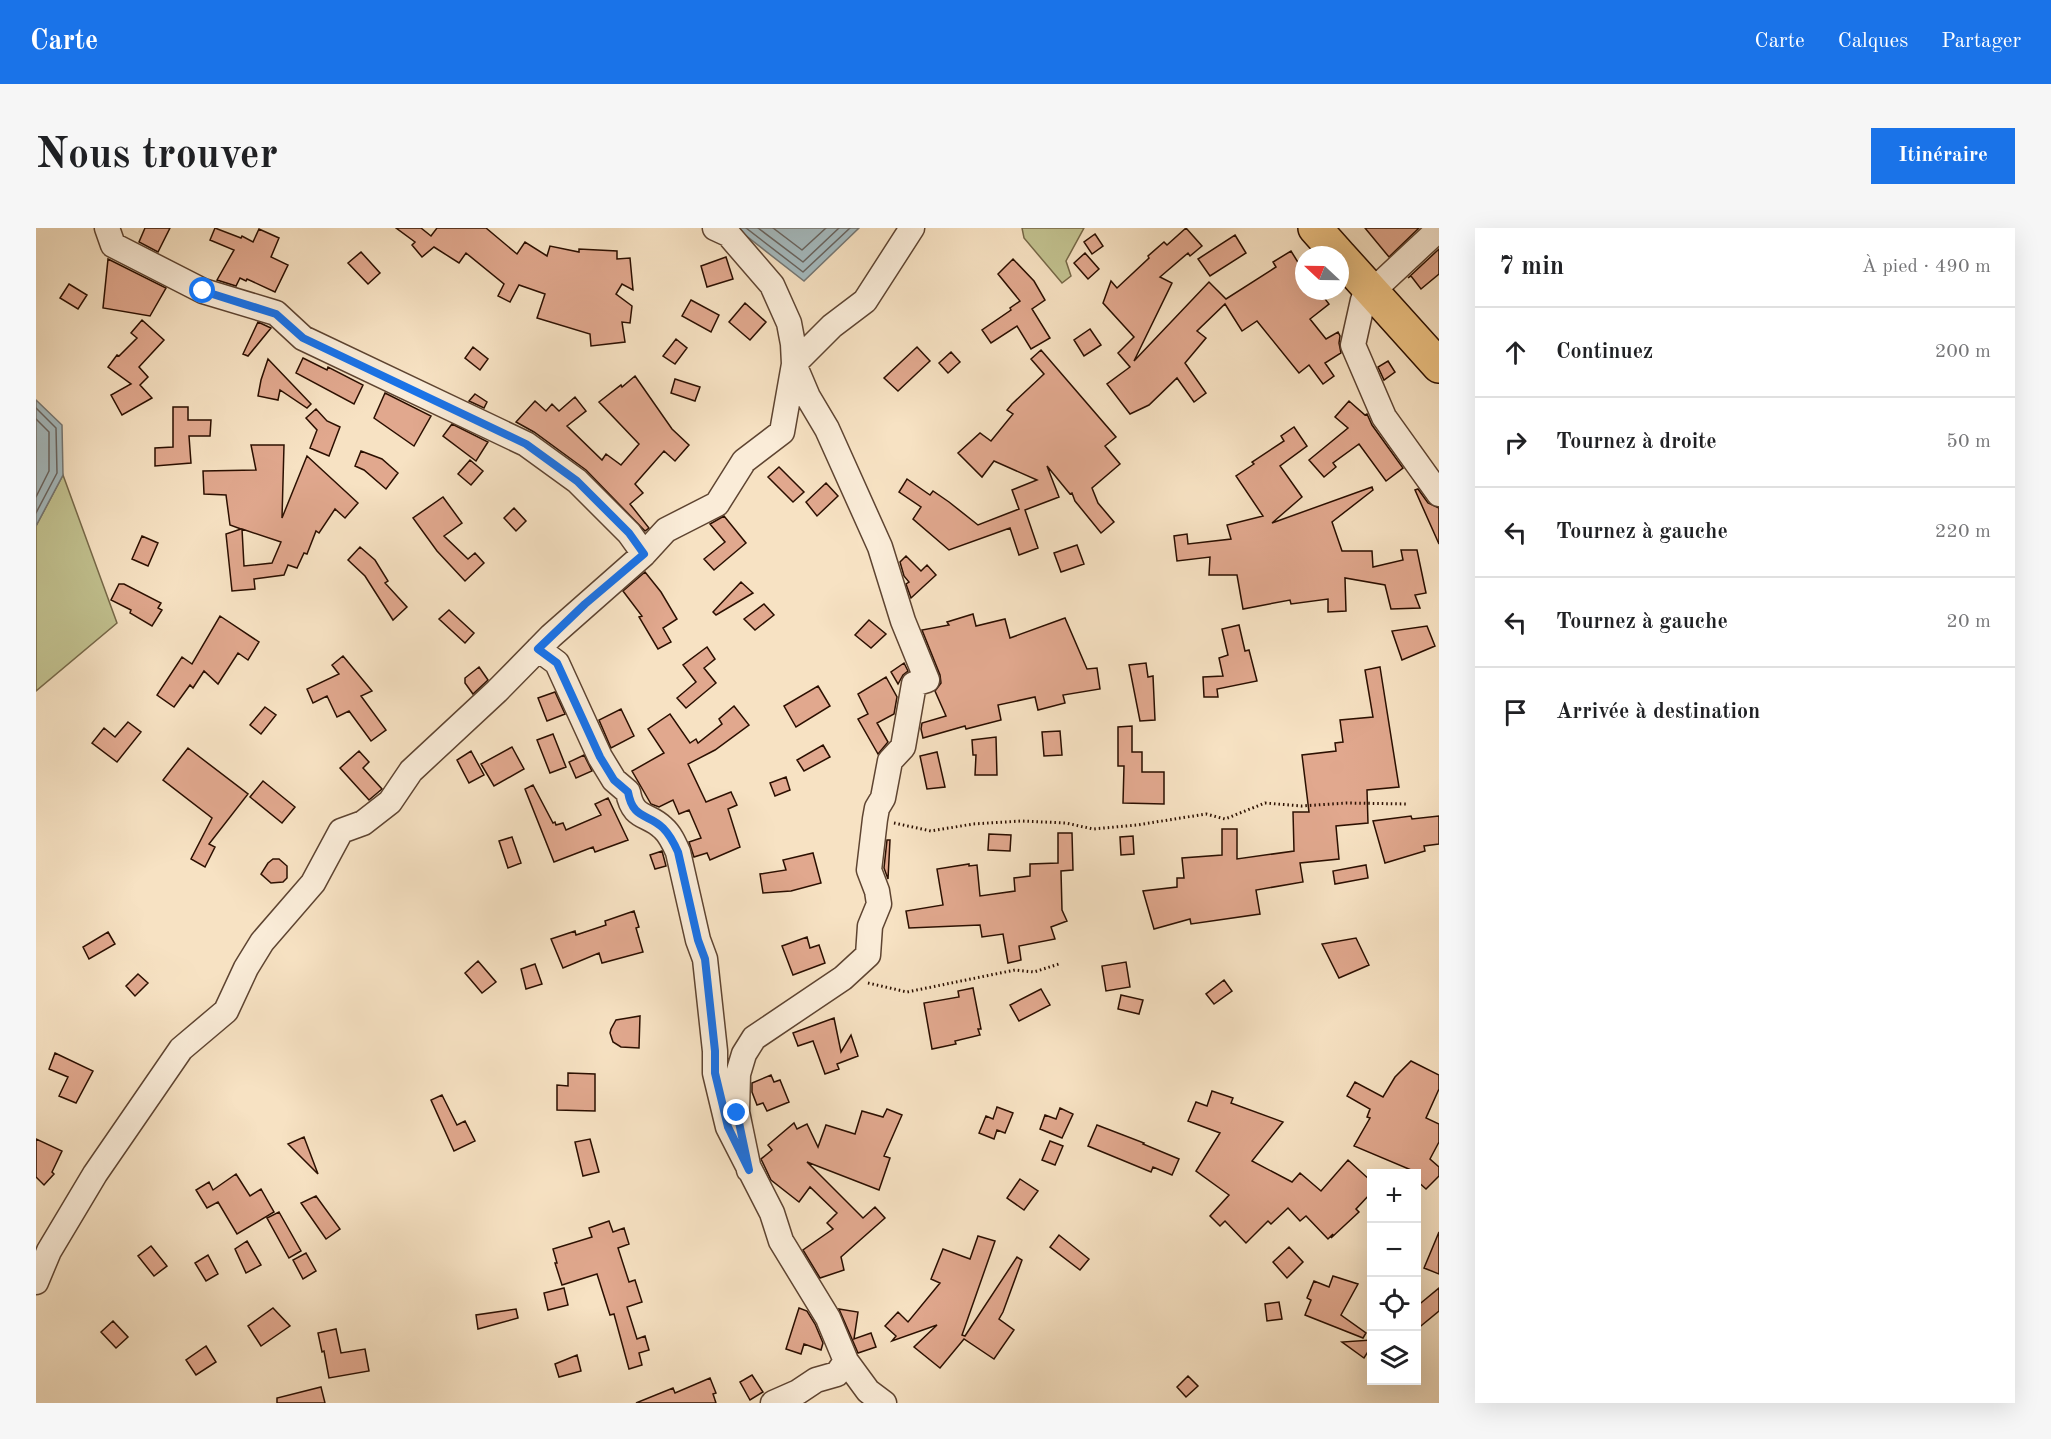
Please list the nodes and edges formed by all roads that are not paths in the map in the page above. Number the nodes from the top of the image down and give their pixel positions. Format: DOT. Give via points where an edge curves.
graph roads {
  1 [pos="107,228"];
  2 [pos="715,228"];
  3 [pos="912,228"];
  4 [pos="1315,228"];
  5 [pos="1439,230"];
  6 [pos="1332,246"];
  7 [pos="1349,265"];
  8 [pos="1371,291"];
  9 [pos="794,364"];
  10 [pos="1439,366"];
  11 [pos="1439,494"];
  12 [pos="644,554"];
  13 [pos="538,649"];
  14 [pos="749,1170"];
  15 [pos="36,1282"];
  16 [pos="846,1360"];
  17 [pos="773,1403"];
  18 [pos="884,1403"];
  1 -- 12 [label="street" via="113,245 203,291 276,314 303,338 526,444 577,481 629,533"];
  2 -- 9 [label="street" via="728,234 772,285 789,323"];
  3 -- 9 [label="street" via="865,301 832,326"];
  4 -- 6 [label="highway"];
  5 -- 8 [label="street"];
  7 -- 8 [label="highway"];
  8 -- 10 [label="highway"];
  8 -- 11 [label="street" via="1363,300 1353,345 1384,417"];
  9 -- 12 [label="street" via="782,432 744,461 717,504 666,530"];
  9 -- 14 [label="street" via="880,547 927,680 914,684 903,747 890,760 883,798 877,808 869,870 879,904 870,926 868,955 843,978 754,1038 744,1054 738,1074 737,1113"];
  12 -- 13 [label="street"];
  13 -- 14 [label="street" via="557,663 614,780 628,792 637,813 662,826 678,852 705,959 715,1073 728,1127"];
  13 -- 15 [label="street" via="411,771 390,802 363,823 341,831 308,889 262,942 226,1011 181,1049 95,1174 49,1251"];
  14 -- 16 [label="street" via="772,1213 781,1241 828,1318"];
  16 -- 17 [label="street" via="837,1374 816,1380"];
  16 -- 18 [label="street" via="867,1391"];
}
